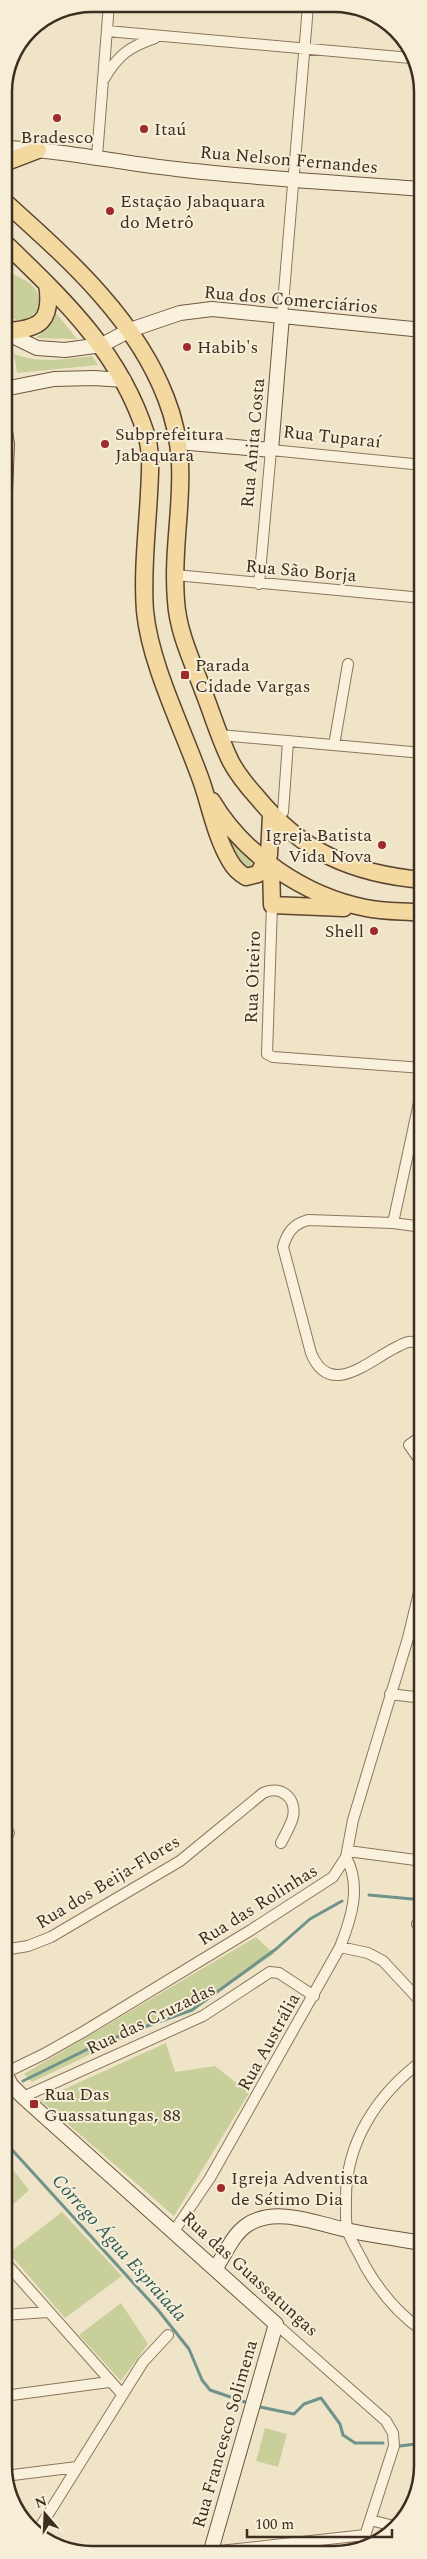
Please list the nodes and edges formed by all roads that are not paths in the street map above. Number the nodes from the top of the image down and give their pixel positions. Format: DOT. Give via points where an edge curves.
graph roads {
  1 [pos="108,12"];
  2 [pos="307,12"];
  3 [pos="107,31"];
  4 [pos="158,37"];
  5 [pos="304,50"];
  6 [pos="406,58"];
  7 [pos="102,82"];
  8 [pos="12,148"];
  9 [pos="38,150"];
  10 [pos="97,156"];
  11 [pos="12,161"];
  12 [pos="293,179"];
  13 [pos="414,188"];
  14 [pos="12,209"];
  15 [pos="12,250"];
  16 [pos="47,284"];
  17 [pos="282,316"];
  18 [pos="414,324"];
  19 [pos="398,328"];
  20 [pos="414,329"];
  21 [pos="130,330"];
  22 [pos="12,331"];
  23 [pos="12,336"];
  24 [pos="102,345"];
  25 [pos="114,362"];
  26 [pos="94,378"];
  27 [pos="124,380"];
  28 [pos="12,388"];
  29 [pos="178,442"];
  30 [pos="271,450"];
  31 [pos="414,464"];
  32 [pos="175,575"];
  33 [pos="260,584"];
  34 [pos="414,597"];
  35 [pos="348,664"];
  36 [pos="220,735"];
  37 [pos="288,742"];
  38 [pos="334,745"];
  39 [pos="414,752"];
  40 [pos="202,784"];
  41 [pos="277,813"];
  42 [pos="269,863"];
  43 [pos="414,879"];
  44 [pos="272,905"];
  45 [pos="366,908"];
  46 [pos="414,912"];
  47 [pos="414,1067"];
  48 [pos="414,1126"];
  49 [pos="393,1223"];
  50 [pos="414,1226"];
  51 [pos="414,1342"];
  52 [pos="414,1441"];
  53 [pos="414,1452"];
  54 [pos="414,1613"];
  55 [pos="390,1694"];
  56 [pos="414,1697"];
  57 [pos="281,1843"];
  58 [pos="347,1854"];
  59 [pos="414,1860"];
  60 [pos="340,1947"];
  61 [pos="13,1949"];
  62 [pos="414,1994"];
  63 [pos="314,1996"];
  64 [pos="414,2066"];
  65 [pos="13,2068"];
  66 [pos="13,2087"];
  67 [pos="23,2097"];
  68 [pos="174,2231"];
  69 [pos="348,2231"];
  70 [pos="414,2242"];
  71 [pos="215,2269"];
  72 [pos="13,2271"];
  73 [pos="48,2312"];
  74 [pos="13,2314"];
  75 [pos="276,2324"];
  76 [pos="414,2324"];
  77 [pos="168,2335"];
  78 [pos="109,2382"];
  79 [pos="122,2394"];
  80 [pos="13,2395"];
  81 [pos="78,2467"];
  82 [pos="13,2475"];
  83 [pos="370,2520"];
  84 [pos="388,2525"];
  85 [pos="40,2527"];
  86 [pos="364,2540"];
  87 [pos="212,2546"];
  88 [pos="293,2546"];
  1 -- 3 [label="street"];
  2 -- 5 [label="street, Rua Anita Costa"];
  3 -- 4 [label="street"];
  3 -- 7 [label="street"];
  4 -- 5 [label="street"];
  4 -- 7 [label="street" via="121,54"];
  5 -- 6 [label="street"];
  5 -- 12 [label="street, Rua Anita Costa"];
  7 -- 10 [label="street"];
  8 -- 9 [label="street, Rua Nelson Fernandes"];
  9 -- 10 [label="street, Rua Nelson Fernandes"];
  9 -- 11 [label="main road"];
  10 -- 12 [label="street, Rua Nelson Fernandes" via="186,170"];
  12 -- 13 [label="street, Rua Nelson Fernandes"];
  12 -- 17 [label="street, Rua Anita Costa"];
  14 -- 21 [label="main road" via="92,284"];
  15 -- 16 [label="main road"];
  16 -- 22 [label="main road" via="49,305 45,318 27,330"];
  16 -- 24 [label="main road"];
  17 -- 19 [label="street, Rua dos Comerciários"];
  17 -- 21 [label="street, Rua dos Comerciários" via="198,310"];
  17 -- 30 [label="street, Rua Anita Costa"];
  18 -- 19 [label="street"];
  19 -- 20 [label="street, Rua dos Comerciários"];
  21 -- 24 [label="street, Rua dos Comerciários"];
  21 -- 29 [label="main road" via="167,399"];
  23 -- 24 [label="street" via="37,348 51,350"];
  24 -- 25 [label="main road"];
  25 -- 26 [label="street"];
  25 -- 27 [label="main road"];
  26 -- 27 [label="street"];
  26 -- 28 [label="street" via="54,380"];
  27 -- 40 [label="main road" via="147,436 151,464 144,596 147,624 153,651"];
  29 -- 30 [label="street, Rua Tuparaí"];
  29 -- 32 [label="main road" via="182,487"];
  30 -- 31 [label="street, Rua Tuparaí"];
  30 -- 33 [label="street, Rua Anita Costa"];
  32 -- 33 [label="street, Rua São Borja"];
  32 -- 36 [label="main road" via="178,617"];
  33 -- 34 [label="street, Rua São Borja"];
  35 -- 38 [label="street"];
  36 -- 37 [label="street"];
  36 -- 41 [label="main road" via="239,775"];
  37 -- 38 [label="street"];
  37 -- 41 [label="street"];
  38 -- 39 [label="street"];
  40 -- 42 [label="main road" via="230,827"];
  40 -- 42 [label="main road" via="216,832 235,869 252,877"];
  41 -- 42 [label="main road"];
  41 -- 43 [label="main road" via="290,832 330,858 374,873"];
  42 -- 44 [label="main road"];
  42 -- 45 [label="main road" via="317,892"];
  44 -- 45 [label="main road"];
  44 -- 47 [label="street, Rua Oiteiro" via="267,1051 273,1057"];
  45 -- 46 [label="main road"];
  48 -- 49 [label="street"];
  49 -- 50 [label="street"];
  49 -- 51 [label="street" via="308,1220 295,1225 283,1247 311,1353 324,1372 341,1376"];
  52 -- 53 [label="street" via="409,1445"];
  54 -- 55 [label="street, Rua das Rolinhas"];
  55 -- 56 [label="street"];
  55 -- 58 [label="street, Rua das Rolinhas" via="353,1820"];
  57 -- 61 [label="street, Rua dos Beija-Flores" via="293,1817 293,1809 286,1794 278,1790 263,1793 180,1861 51,1937"];
  58 -- 59 [label="street"];
  58 -- 60 [label="street, Rua Austrália" via="354,1875 353,1907"];
  58 -- 65 [label="street, Rua das Rolinhas" via="333,1877 315,1890 83,2032"];
  60 -- 62 [label="street" via="368,1953 383,1961"];
  60 -- 63 [label="street, Rua Austrália"];
  63 -- 67 [label="street, Rua das Cruzadas" via="279,1973 270,1972 204,2016"];
  63 -- 68 [label="street, Rua Austrália" via="210,2178"];
  64 -- 69 [label="street" via="380,2101 362,2128 348,2173"];
  66 -- 67 [label="street, Rua das Guassatungas"];
  67 -- 68 [label="street, Rua das Guassatungas"];
  68 -- 71 [label="street, Rua das Guassatungas"];
  69 -- 70 [label="street"];
  69 -- 71 [label="street" via="292,2218 265,2218 246,2225 239,2232"];
  69 -- 76 [label="street" via="375,2284 393,2306"];
  71 -- 75 [label="street, Rua das Guassatungas"];
  72 -- 73 [label="street"];
  73 -- 74 [label="street"];
  73 -- 78 [label="street"];
  75 -- 83 [label="street, Rua das Guassatungas" via="386,2421 393,2433 394,2446"];
  75 -- 87 [label="street, Rua Francesco Solimena"];
  77 -- 79 [label="street" via="143,2362"];
  78 -- 79 [label="street"];
  78 -- 80 [label="street"];
  79 -- 81 [label="street"];
  81 -- 82 [label="street"];
  81 -- 85 [label="street"];
  83 -- 84 [label="street"];
  83 -- 86 [label="street, Rua das Guassatungas"];
  86 -- 88 [label="street"];
}
